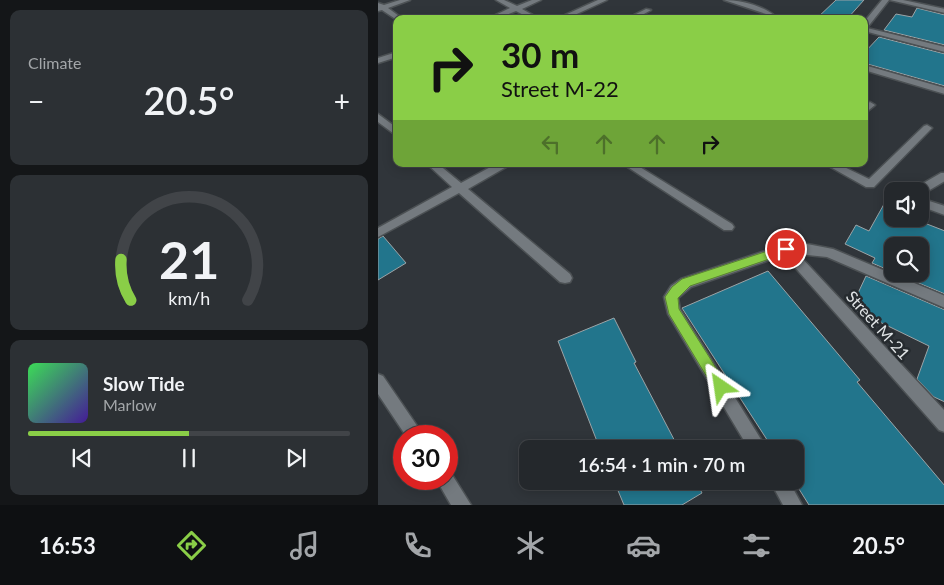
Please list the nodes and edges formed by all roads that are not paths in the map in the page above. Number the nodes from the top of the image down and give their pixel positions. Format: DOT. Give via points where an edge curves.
graph roads {
  1 [pos="407,0"];
  2 [pos="499,0"];
  3 [pos="538,0"];
  4 [pos="604,0"];
  5 [pos="727,0"];
  6 [pos="886,0"];
  7 [pos="893,0"];
  8 [pos="380,7"];
  9 [pos="517,8"];
  10 [pos="648,10"];
  11 [pos="944,12"];
  12 [pos="393,15"];
  13 [pos="500,15"];
  14 [pos="530,15"];
  15 [pos="568,15"];
  16 [pos="637,15"];
  17 [pos="770,15"];
  18 [pos="868,23"];
  19 [pos="868,29"];
  20 [pos="944,50"];
  21 [pos="393,55"];
  22 [pos="378,61"];
  23 [pos="868,68"];
  24 [pos="944,91"];
  25 [pos="378,117"];
  26 [pos="393,124"];
  27 [pos="927,128"];
  28 [pos="378,131"];
  29 [pos="436,167"];
  30 [pos="498,167"];
  31 [pos="633,167"];
  32 [pos="836,167"];
  33 [pos="944,176"];
  34 [pos="929,185"];
  35 [pos="460,188"];
  36 [pos="929,205"];
  37 [pos="944,211"];
  38 [pos="728,227"];
  39 [pos="378,233"];
  40 [pos="786,249"];
  41 [pos="565,278"];
  42 [pos="944,302"];
  43 [pos="378,381"];
  44 [pos="944,424"];
  45 [pos="408,425"];
  46 [pos="753,440"];
  47 [pos="452,490"];
  48 [pos="784,490"];
  49 [pos="462,505"];
  50 [pos="793,505"];
  1 -- 8 [label="street"];
  2 -- 9 [label="street"];
  3 -- 9 [label="street"];
  4 -- 15 [label="street"];
  5 -- 17 [label="street"];
  6 -- 18 [label="street"];
  7 -- 11 [label="street"];
  8 -- 12 [label="street"];
  9 -- 13 [label="street"];
  9 -- 14 [label="street"];
  10 -- 16 [label="street"];
  19 -- 20 [label="street"];
  21 -- 22 [label="street"];
  23 -- 24 [label="street"];
  25 -- 26 [label="street"];
  26 -- 28 [label="street"];
  27 -- 32 [label="street" via="870,184"];
  29 -- 35 [label="street"];
  30 -- 35 [label="street"];
  31 -- 38 [label="street"];
  33 -- 34 [label="street"];
  35 -- 39 [label="street"];
  35 -- 41 [label="street"];
  36 -- 37 [label="street"];
  40 -- 42 [label="street" via="829,252"];
  40 -- 44 [label="street, Street M-21"];
  40 -- 46 [label="street" via="686,283 672,297 673,310"];
  43 -- 45 [label="street"];
  47 -- 49 [label="street"];
  48 -- 50 [label="street"];
}
